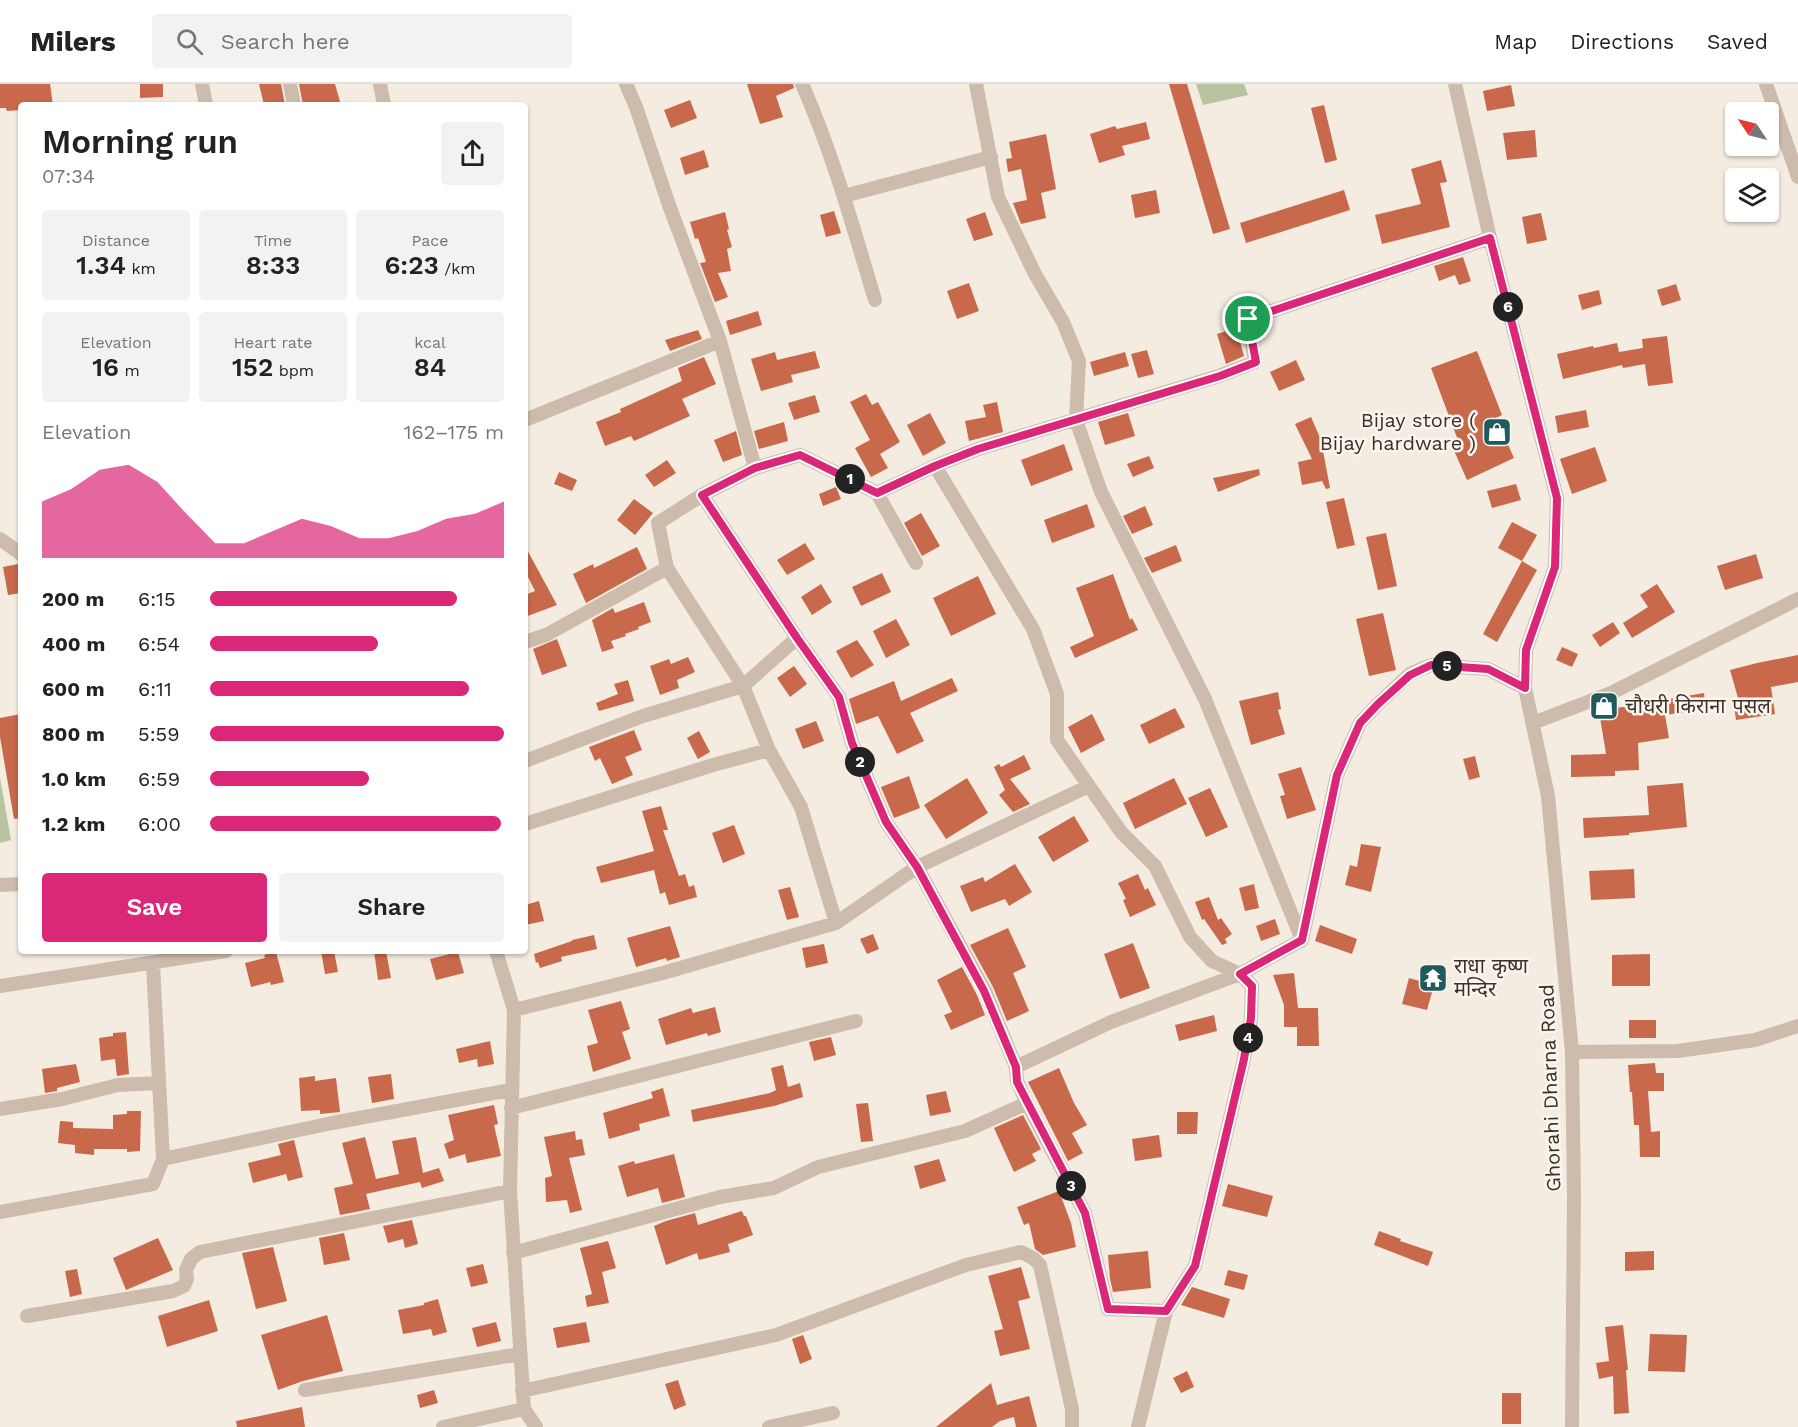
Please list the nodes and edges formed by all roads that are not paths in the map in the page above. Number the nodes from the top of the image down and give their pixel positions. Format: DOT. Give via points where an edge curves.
graph roads {
  1 [pos="202,84"];
  2 [pos="290,84"];
  3 [pos="380,84"];
  4 [pos="626,84"];
  5 [pos="802,84"];
  6 [pos="976,84"];
  7 [pos="1455,84"];
  8 [pos="1766,84"];
  9 [pos="205,102"];
  10 [pos="293,102"];
  11 [pos="383,102"];
  12 [pos="991,157"];
  13 [pos="1798,177"];
  14 [pos="844,196"];
  15 [pos="1490,238"];
  16 [pos="875,300"];
  17 [pos="720,341"];
  18 [pos="528,419"];
  19 [pos="1076,420"];
  20 [pos="935,466"];
  21 [pos="755,468"];
  22 [pos="877,493"];
  23 [pos="702,495"];
  24 [pos="0,539"];
  25 [pos="18,552"];
  26 [pos="916,563"];
  27 [pos="667,568"];
  28 [pos="1798,599"];
  29 [pos="797,638"];
  30 [pos="528,641"];
  31 [pos="742,686"];
  32 [pos="1525,688"];
  33 [pos="1533,723"];
  34 [pos="769,750"];
  35 [pos="528,760"];
  36 [pos="1089,786"];
  37 [pos="528,823"];
  38 [pos="917,867"];
  39 [pos="18,884"];
  40 [pos="0,885"];
  41 [pos="836,923"];
  42 [pos="1302,940"];
  43 [pos="209,954"];
  44 [pos="497,954"];
  45 [pos="153,964"];
  46 [pos="1240,974"];
  47 [pos="0,986"];
  48 [pos="514,1010"];
  49 [pos="856,1021"];
  50 [pos="1798,1026"];
  51 [pos="1572,1052"];
  52 [pos="1016,1067"];
  53 [pos="159,1083"];
  54 [pos="511,1090"];
  55 [pos="1027,1103"];
  56 [pos="511,1108"];
  57 [pos="0,1109"];
  58 [pos="162,1158"];
  59 [pos="510,1191"];
  60 [pos="0,1212"];
  61 [pos="513,1253"];
  62 [pos="1166,1311"];
  63 [pos="27,1316"];
  64 [pos="520,1354"];
  65 [pos="305,1390"];
  66 [pos="522,1391"];
  67 [pos="524,1409"];
  68 [pos="833,1413"];
  69 [pos="443,1427"];
  70 [pos="536,1427"];
  71 [pos="769,1427"];
  72 [pos="1072,1427"];
  73 [pos="1138,1427"];
  74 [pos="1572,1427"];
  1 -- 9 [label="street"];
  2 -- 10 [label="street"];
  3 -- 11 [label="street"];
  4 -- 17 [label="street"];
  5 -- 14 [label="street"];
  6 -- 12 [label="street"];
  7 -- 15 [label="street, Ghorahi Dharna Road"];
  8 -- 13 [label="street"];
  12 -- 14 [label="street"];
  12 -- 19 [label="street" via="998,197 1079,361"];
  14 -- 16 [label="street"];
  15 -- 19 [label="street" via="1248,319 1256,362"];
  15 -- 32 [label="street, Ghorahi Dharna Road" via="1557,498 1555,567 1526,650"];
  17 -- 18 [label="street"];
  17 -- 21 [label="street"];
  19 -- 20 [label="street"];
  19 -- 42 [label="street" via="1101,492 1205,699"];
  20 -- 22 [label="street"];
  20 -- 36 [label="street" via="1033,629 1057,694 1057,740"];
  21 -- 22 [label="street" via="800,455"];
  21 -- 23 [label="street"];
  22 -- 26 [label="street"];
  23 -- 27 [label="street" via="658,523"];
  23 -- 29 [label="street"];
  24 -- 25 [label="street"];
  27 -- 30 [label="street" via="546,635"];
  27 -- 31 [label="street"];
  28 -- 33 [label="street" via="1611,693"];
  29 -- 31 [label="street"];
  29 -- 38 [label="street" via="839,697 852,743 886,822"];
  31 -- 34 [label="street"];
  31 -- 35 [label="street" via="643,716"];
  32 -- 33 [label="street, Ghorahi Dharna Road"];
  32 -- 42 [label="street" via="1488,669 1431,665 1410,675 1360,723 1337,775"];
  33 -- 51 [label="street, Ghorahi Dharna Road" via="1548,796"];
  34 -- 37 [label="street"];
  34 -- 41 [label="street" via="801,807"];
  36 -- 38 [label="street"];
  36 -- 46 [label="street" via="1121,832 1155,866 1190,937 1212,961"];
  38 -- 41 [label="street"];
  38 -- 52 [label="street" via="984,991"];
  39 -- 40 [label="street"];
  41 -- 48 [label="street"];
  42 -- 46 [label="street"];
  43 -- 45 [label="street"];
  44 -- 48 [label="street"];
  45 -- 47 [label="street"];
  45 -- 53 [label="street"];
  46 -- 52 [label="street" via="1111,1022"];
  46 -- 62 [label="street" via="1252,986 1244,1059 1195,1266"];
  48 -- 54 [label="street"];
  49 -- 56 [label="street"];
  50 -- 51 [label="street" via="1755,1040 1678,1051"];
  51 -- 74 [label="street, Ghorahi Dharna Road"];
  52 -- 55 [label="street" via="1017,1082"];
  53 -- 57 [label="street" via="118,1086"];
  53 -- 58 [label="street"];
  54 -- 56 [label="street"];
  54 -- 58 [label="street"];
  55 -- 61 [label="street" via="965,1131 818,1167 774,1188 720,1197"];
  55 -- 62 [label="street" via="1085,1213 1108,1309"];
  56 -- 59 [label="street"];
  58 -- 60 [label="street" via="153,1184"];
  59 -- 61 [label="street"];
  59 -- 63 [label="street" via="200,1252 191,1259 184,1286 172,1291"];
  61 -- 64 [label="street"];
  62 -- 73 [label="street"];
  64 -- 65 [label="street"];
  64 -- 66 [label="street"];
  66 -- 67 [label="street"];
  66 -- 72 [label="street" via="776,1335 966,1265 1021,1252 1040,1265 1072,1409"];
  67 -- 69 [label="street"];
  67 -- 70 [label="street"];
  68 -- 71 [label="street"];
}
